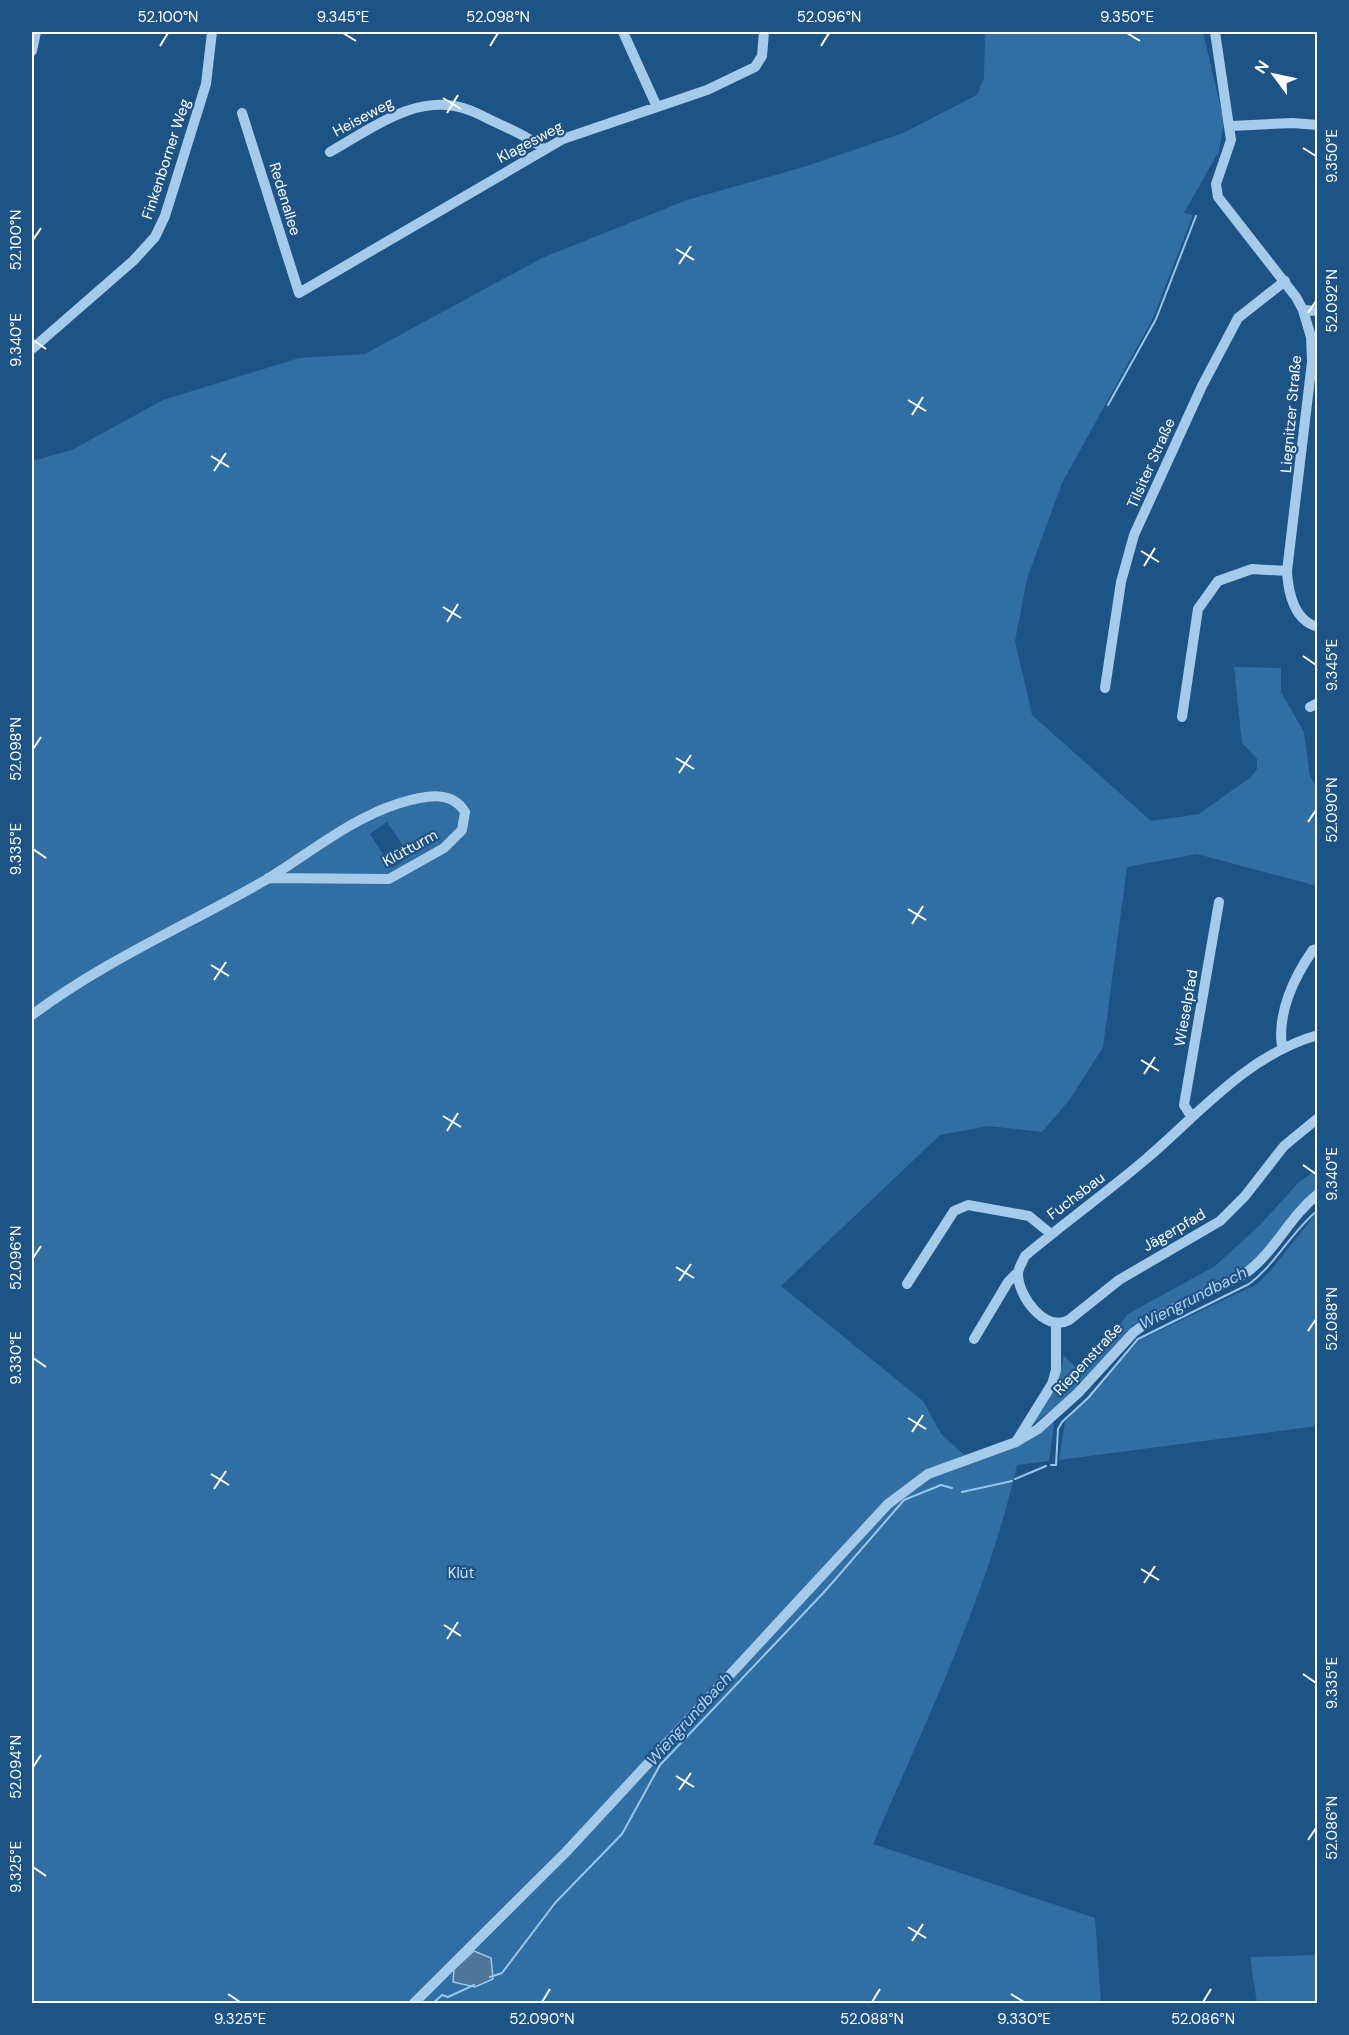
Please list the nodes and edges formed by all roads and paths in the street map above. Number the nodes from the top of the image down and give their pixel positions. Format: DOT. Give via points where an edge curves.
graph roads {
  1 [pos="36,32"];
  2 [pos="212,32"];
  3 [pos="623,32"];
  4 [pos="764,32"];
  5 [pos="1215,32"];
  6 [pos="32,51"];
  7 [pos="657,107"];
  8 [pos="242,113"];
  9 [pos="1317,125"];
  10 [pos="1231,126"];
  11 [pos="544,149"];
  12 [pos="330,152"];
  13 [pos="1284,281"];
  14 [pos="299,293"];
  15 [pos="1303,310"];
  16 [pos="1317,311"];
  17 [pos="32,348"];
  18 [pos="1287,571"];
  19 [pos="1317,627"];
  20 [pos="1105,688"];
  21 [pos="1182,717"];
  22 [pos="268,878"];
  23 [pos="1219,902"];
  24 [pos="1317,949"];
  25 [pos="32,1015"];
  26 [pos="1317,1035"];
  27 [pos="1282,1047"];
  28 [pos="1191,1116"];
  29 [pos="1317,1118"];
  30 [pos="1317,1194"];
  31 [pos="1051,1234"];
  32 [pos="1018,1272"];
  33 [pos="907,1284"];
  34 [pos="1056,1324"];
  35 [pos="974,1339"];
  36 [pos="1016,1442"];
  37 [pos="413,2004"];
  1 -- 6 [label="street"];
  2 -- 17 [label="street, Finkenborner Weg" via="206,84 155,237 133,261"];
  3 -- 7 [label="street"];
  4 -- 7 [label="street, Klagesweg" via="762,56 755,67 731,81"];
  5 -- 10 [label="street"];
  7 -- 11 [label="street, Klagesweg"];
  8 -- 14 [label="street, Redenallee"];
  9 -- 10 [label="street"];
  10 -- 13 [label="street, Liegnitzer Straße" via="1227,156 1216,184 1218,197"];
  11 -- 12 [label="street, Heiseweg" via="532,139 466,108 439,105 399,114"];
  11 -- 14 [label="street, Klagesweg"];
  13 -- 15 [label="street, Liegnitzer Straße"];
  13 -- 20 [label="street, Tilsiter Straße" via="1238,318 1202,386 1134,535 1121,582"];
  15 -- 16 [label="street"];
  15 -- 18 [label="street, Liegnitzer Straße" via="1311,338 1312,362"];
  18 -- 19 [label="street, Liegnitzer Straße" via="1294,605 1300,615"];
  18 -- 21 [label="street" via="1252,568 1218,581 1198,609"];
  22 -- 22 [label="street, Klütturm" via="389,879 444,848 462,830 465,813 458,801 450,797 402,802 372,813"];
  22 -- 25 [label="street, Klütturm" via="67,989"];
  23 -- 28 [label="street, Wieselpfad" via="1184,1105"];
  24 -- 27 [label="street" via="1297,972 1280,1032"];
  26 -- 27 [label="street, Fuchsbau"];
  27 -- 28 [label="street, Fuchsbau"];
  28 -- 31 [label="street, Fuchsbau" via="1119,1182"];
  29 -- 34 [label="street, Jägerpfad" via="1284,1146 1220,1221 1119,1280 1070,1320"];
  30 -- 36 [label="street, Riepenstraße" via="1255,1267 1143,1325 1051,1419"];
  31 -- 32 [label="street, Fuchsbau" via="1025,1256"];
  31 -- 33 [label="street" via="1029,1216 969,1205 954,1211"];
  32 -- 34 [label="street" via="1031,1305 1041,1317"];
  32 -- 35 [label="street, Fuchsbau"];
  34 -- 36 [label="street" via="1056,1370 1052,1384"];
  36 -- 37 [label="street, Riepenstraße" via="928,1474 888,1504 566,1852"];
}
